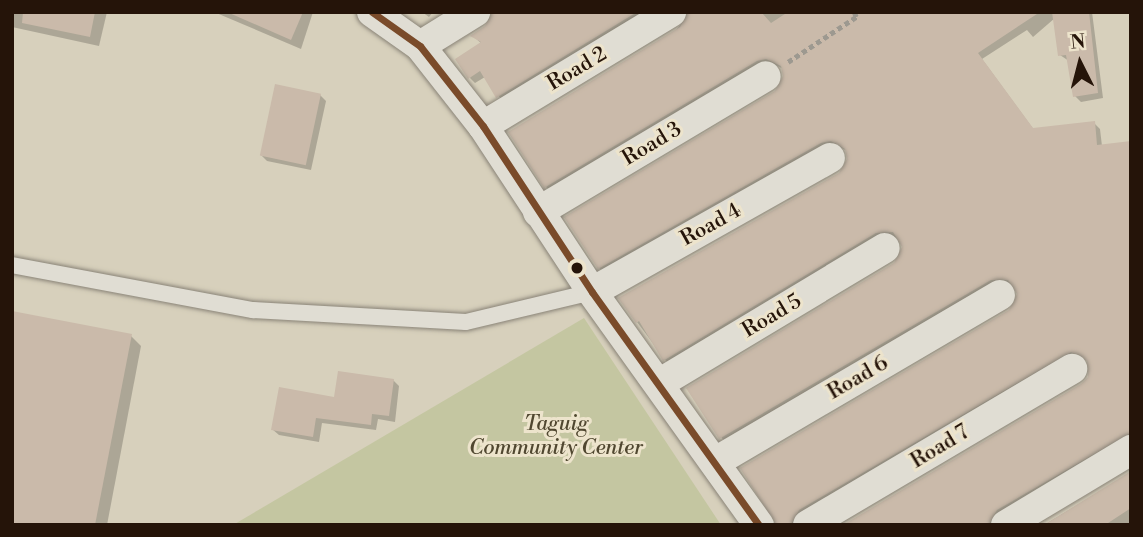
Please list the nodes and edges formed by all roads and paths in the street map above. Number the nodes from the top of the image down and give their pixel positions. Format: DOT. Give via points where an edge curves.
graph roads {
  1 [pos="372,12"];
  2 [pos="475,12"];
  3 [pos="671,12"];
  4 [pos="854,12"];
  5 [pos="420,46"];
  6 [pos="766,76"];
  7 [pos="483,126"];
  8 [pos="830,158"];
  9 [pos="538,212"];
  10 [pos="885,248"];
  11 [pos="12,265"];
  12 [pos="592,292"];
  13 [pos="1000,295"];
  14 [pos="1072,369"];
  15 [pos="660,383"];
  16 [pos="1131,450"];
  17 [pos="717,461"];
  18 [pos="759,525"];
  19 [pos="808,525"];
  20 [pos="1006,525"];
  1 -- 5 [label="street"];
  2 -- 5 [label="street"];
  3 -- 7 [label="street, Road 2"];
  4 -- 6 [label="path" via="856,17"];
  5 -- 7 [label="street"];
  6 -- 9 [label="street, Road 3"];
  7 -- 9 [label="street"];
  8 -- 12 [label="street, Road 4"];
  9 -- 12 [label="street"];
  10 -- 15 [label="street, Road 5"];
  11 -- 12 [label="lane" via="253,310 466,322"];
  12 -- 15 [label="street"];
  13 -- 17 [label="street, Road 6"];
  14 -- 19 [label="street, Road 7"];
  15 -- 17 [label="street"];
  16 -- 20 [label="street"];
  17 -- 18 [label="street"];
}
